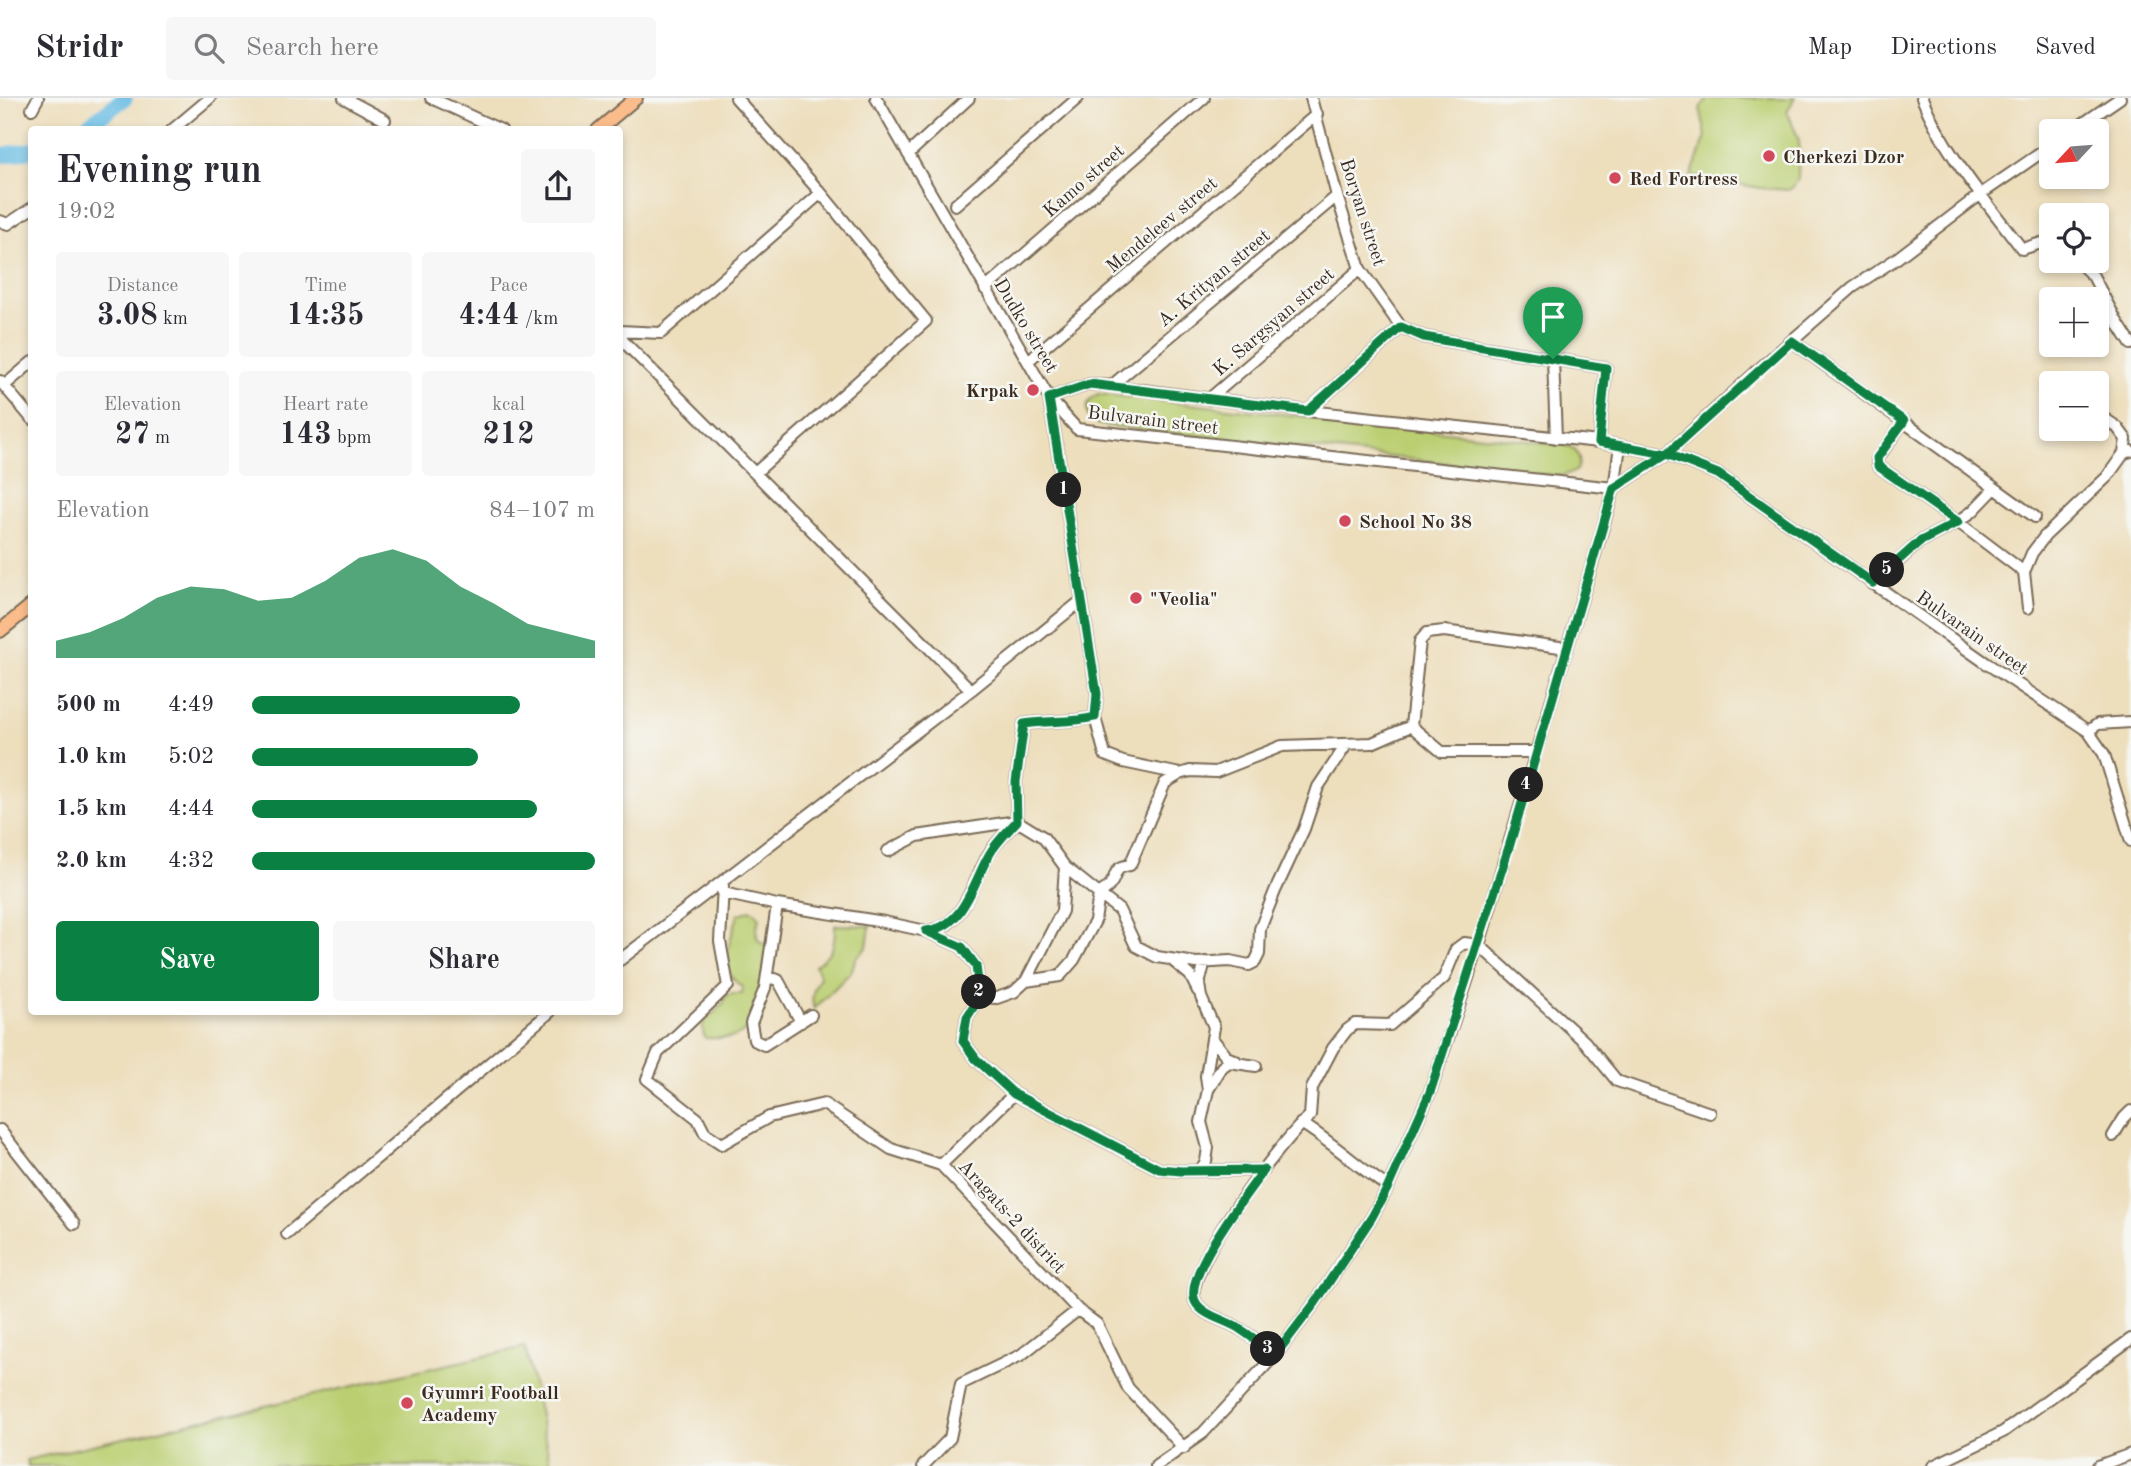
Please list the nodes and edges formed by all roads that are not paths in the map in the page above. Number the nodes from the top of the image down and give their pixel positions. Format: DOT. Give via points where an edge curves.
graph roads {
  1 [pos="210,98"];
  2 [pos="344,98"];
  3 [pos="431,98"];
  4 [pos="636,98"];
  5 [pos="736,98"];
  6 [pos="876,98"];
  7 [pos="969,98"];
  8 [pos="1078,98"];
  9 [pos="1205,98"];
  10 [pos="1311,98"];
  11 [pos="1922,98"];
  12 [pos="2120,98"];
  13 [pos="1317,114"];
  14 [pos="2089,119"];
  15 [pos="385,120"];
  16 [pos="177,126"];
  17 [pos="491,126"];
  18 [pos="603,126"];
  19 [pos="908,154"];
  20 [pos="2039,154"];
  21 [pos="821,193"];
  22 [pos="1981,194"];
  23 [pos="1337,196"];
  24 [pos="955,205"];
  25 [pos="28,211"];
  26 [pos="0,221"];
  27 [pos="2039,244"];
  28 [pos="1360,269"];
  29 [pos="2089,273"];
  30 [pos="985,289"];
  31 [pos="1401,327"];
  32 [pos="623,331"];
  33 [pos="623,341"];
  34 [pos="1792,341"];
  35 [pos="2131,344"];
  36 [pos="1553,359"];
  37 [pos="1028,361"];
  38 [pos="28,365"];
  39 [pos="2,383"];
  40 [pos="1111,386"];
  41 [pos="1049,398"];
  42 [pos="1209,399"];
  43 [pos="1308,411"];
  44 [pos="28,414"];
  45 [pos="1904,421"];
  46 [pos="2109,422"];
  47 [pos="1556,438"];
  48 [pos="1599,442"];
  49 [pos="1620,446"];
  50 [pos="2128,452"];
  51 [pos="1667,454"];
  52 [pos="755,473"];
  53 [pos="1614,488"];
  54 [pos="1995,488"];
  55 [pos="2035,517"];
  56 [pos="1958,522"];
  57 [pos="2024,572"];
  58 [pos="1873,583"];
  59 [pos="1081,601"];
  60 [pos="28,608"];
  61 [pos="2028,608"];
  62 [pos="2,626"];
  63 [pos="1567,648"];
  64 [pos="971,690"];
  65 [pos="1095,717"];
  66 [pos="2131,722"];
  67 [pos="1411,726"];
  68 [pos="2088,731"];
  69 [pos="1347,744"];
  70 [pos="1536,752"];
  71 [pos="1180,774"];
  72 [pos="1017,821"];
  73 [pos="2131,841"];
  74 [pos="888,851"];
  75 [pos="1065,867"];
  76 [pos="723,887"];
  77 [pos="1099,894"];
  78 [pos="777,905"];
  79 [pos="926,931"];
  80 [pos="1479,944"];
  81 [pos="623,958"];
  82 [pos="1172,960"];
  83 [pos="1205,962"];
  84 [pos="766,977"];
  85 [pos="1026,981"];
  86 [pos="980,997"];
  87 [pos="1201,997"];
  88 [pos="546,1015"];
  89 [pos="811,1015"];
  90 [pos="801,1021"];
  91 [pos="1212,1038"];
  92 [pos="1236,1061"];
  93 [pos="1256,1066"];
  94 [pos="1208,1090"];
  95 [pos="1014,1094"];
  96 [pos="2131,1111"];
  97 [pos="1710,1113"];
  98 [pos="1301,1123"];
  99 [pos="2113,1136"];
  100 [pos="2,1137"];
  101 [pos="941,1165"];
  102 [pos="1264,1170"];
  103 [pos="1200,1171"];
  104 [pos="1388,1187"];
  105 [pos="74,1224"];
  106 [pos="287,1234"];
  107 [pos="1078,1310"];
  108 [pos="2131,1339"];
  109 [pos="1276,1354"];
  110 [pos="1184,1447"];
  111 [pos="2131,1454"];
  112 [pos="923,1466"];
  113 [pos="1156,1466"];
  114 [pos="1933,1466"];
  115 [pos="2098,1466"];
  1 -- 16 [label="street"];
  2 -- 15 [label="street"];
  3 -- 17 [label="street"];
  4 -- 18 [label="main road"];
  5 -- 21 [label="street"];
  6 -- 19 [label="street, Dudko street"];
  7 -- 19 [label="street"];
  8 -- 24 [label="street"];
  9 -- 30 [label="street, Kamo street"];
  10 -- 13 [label="street, Boryan street"];
  11 -- 22 [label="street" via="1932,123"];
  12 -- 14 [label="street"];
  13 -- 23 [label="street, Boryan street"];
  13 -- 37 [label="street, Mendeleev street"];
  19 -- 30 [label="street, Dudko street"];
  20 -- 22 [label="street"];
  21 -- 32 [label="street" via="661,333"];
  21 -- 52 [label="street" via="926,321"];
  22 -- 27 [label="street" via="2022,249"];
  22 -- 34 [label="street" via="1853,287"];
  23 -- 28 [label="street, Boryan street"];
  23 -- 40 [label="street, A. Krityan street"];
  25 -- 26 [label="street" via="8,224"];
  28 -- 31 [label="street, Boryan street"];
  28 -- 42 [label="street, K. Sargsyan street"];
  29 -- 35 [label="street"];
  30 -- 37 [label="street, Dudko street"];
  31 -- 36 [label="street" via="1424,337"];
  31 -- 43 [label="street"];
  33 -- 52 [label="street"];
  34 -- 45 [label="street"];
  34 -- 51 [label="street"];
  36 -- 47 [label="street"];
  36 -- 48 [label="street" via="1606,368"];
  37 -- 41 [label="street, Dudko street"];
  38 -- 39 [label="street"];
  39 -- 44 [label="street"];
  40 -- 41 [label="street, Bulvarain street" via="1090,384"];
  40 -- 42 [label="street, Bulvarain street"];
  41 -- 53 [label="street, Bulvarain street" via="1077,429"];
  41 -- 59 [label="street, Dudko street"];
  42 -- 43 [label="street, Bulvarain street"];
  43 -- 47 [label="street, Bulvarain street"];
  45 -- 54 [label="street"];
  45 -- 56 [label="street" via="1877,458 1878,466"];
  46 -- 50 [label="street" via="2126,439"];
  47 -- 48 [label="street, Bulvarain street"];
  48 -- 49 [label="street, Bulvarain street"];
  49 -- 51 [label="street, Bulvarain street"];
  49 -- 53 [label="street"];
  50 -- 57 [label="street" via="2045,536"];
  51 -- 53 [label="street"];
  51 -- 58 [label="street, Bulvarain street" via="1718,474"];
  52 -- 64 [label="street"];
  53 -- 63 [label="street"];
  54 -- 55 [label="street"];
  54 -- 56 [label="street"];
  56 -- 57 [label="street"];
  56 -- 58 [label="street" via="1919,542"];
  57 -- 61 [label="street"];
  58 -- 68 [label="street, Bulvarain street"];
  59 -- 64 [label="street"];
  59 -- 65 [label="street, Dudko street" via="1097,694"];
  60 -- 62 [label="main road"];
  63 -- 67 [label="street" via="1444,631 1427,633 1420,641"];
  63 -- 70 [label="street"];
  64 -- 76 [label="street"];
  65 -- 71 [label="street, Dudko street" via="1105,755"];
  65 -- 72 [label="street" via="1024,724 1016,782"];
  66 -- 68 [label="street" via="2098,724"];
  67 -- 69 [label="street" via="1372,743"];
  67 -- 70 [label="street" via="1442,752"];
  68 -- 73 [label="street, Bulvarain street" via="2104,754"];
  69 -- 71 [label="street" via="1282,746 1216,772"];
  69 -- 83 [label="street" via="1318,787 1260,929 1255,962"];
  70 -- 80 [label="street"];
  71 -- 77 [label="street" via="1165,783 1130,865 1116,870 1110,885"];
  72 -- 74 [label="street" via="917,836"];
  72 -- 75 [label="street" via="1043,837"];
  72 -- 79 [label="street" via="990,852 953,921 939,930"];
  75 -- 77 [label="street"];
  75 -- 85 [label="street" via="1062,911"];
  76 -- 78 [label="street"];
  76 -- 81 [label="street"];
  76 -- 101 [label="street" via="720,941 728,986 658,1054 646,1079 722,1144 769,1117 824,1104 891,1149"];
  77 -- 82 [label="street" via="1119,910 1136,946"];
  77 -- 85 [label="street" via="1095,921 1074,960 1060,976"];
  78 -- 79 [label="street"];
  78 -- 84 [label="street"];
  79 -- 86 [label="street" via="962,947 976,966"];
  80 -- 97 [label="street" via="1585,1042 1617,1081"];
  80 -- 98 [label="street" via="1464,943 1456,948 1444,978 1390,1025 1355,1024 1346,1030 1312,1088 1310,1116"];
  80 -- 104 [label="street" via="1430,1092"];
  82 -- 83 [label="street"];
  82 -- 87 [label="street" via="1190,975"];
  83 -- 87 [label="street"];
  84 -- 90 [label="street" via="778,980"];
  84 -- 90 [label="street" via="751,1023 754,1040 764,1045"];
  85 -- 86 [label="street" via="997,998"];
  86 -- 95 [label="street" via="967,1017 963,1041"];
  87 -- 91 [label="street" via="1214,1027"];
  88 -- 106 [label="street"];
  89 -- 90 [label="street"];
  91 -- 92 [label="street"];
  91 -- 94 [label="street"];
  92 -- 93 [label="street"];
  92 -- 94 [label="street" via="1222,1067"];
  94 -- 103 [label="street" via="1200,1122 1208,1148"];
  95 -- 101 [label="street, Aragats-2 district"];
  95 -- 103 [label="street" via="1159,1169"];
  96 -- 99 [label="street"];
  98 -- 102 [label="street"];
  98 -- 104 [label="street"];
  100 -- 105 [label="street"];
  101 -- 107 [label="street, Aragats-2 district"];
  102 -- 103 [label="street"];
  102 -- 109 [label="street" via="1218,1233 1193,1289 1203,1310"];
  104 -- 109 [label="street" via="1315,1303"];
  107 -- 110 [label="street, Aragats-2 district" via="1097,1324 1128,1388"];
  107 -- 112 [label="street" via="1021,1355 961,1384 950,1437"];
  108 -- 114 [label="street" via="2003,1433"];
  109 -- 110 [label="street" via="1203,1433"];
  110 -- 113 [label="street"];
  111 -- 115 [label="street"];
}
